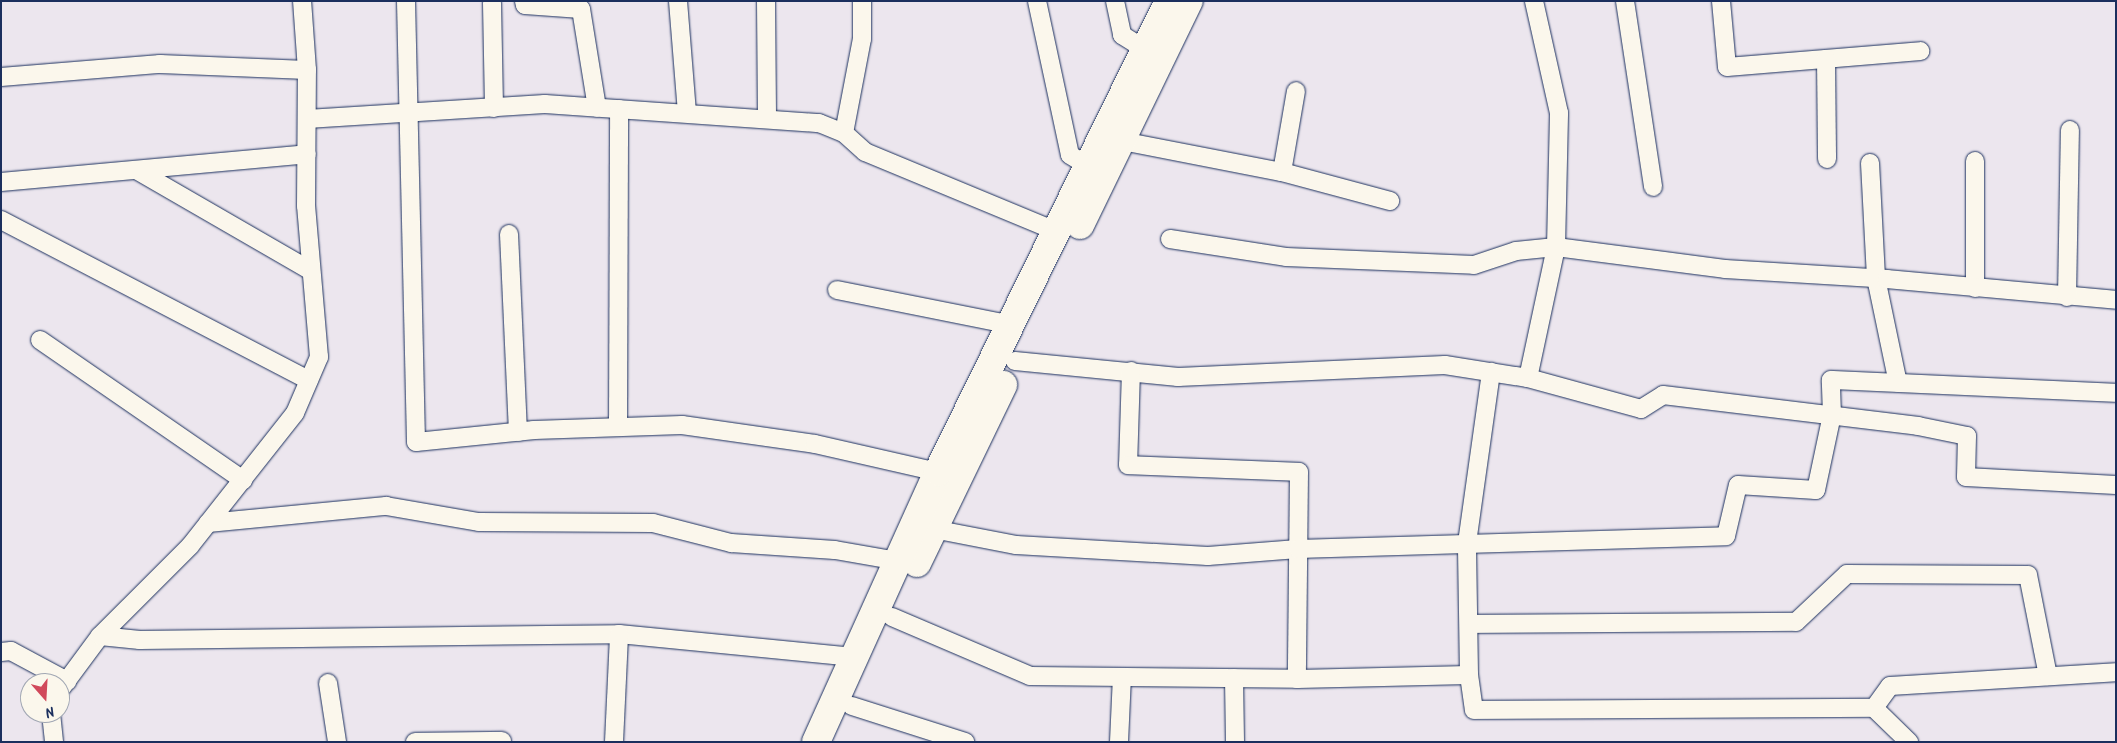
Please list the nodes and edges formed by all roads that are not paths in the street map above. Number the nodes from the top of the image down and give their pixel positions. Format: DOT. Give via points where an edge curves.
graph roads {
  1 [pos="302,1"];
  2 [pos="406,1"];
  3 [pos="524,1"];
  4 [pos="678,1"];
  5 [pos="766,1"];
  6 [pos="862,1"];
  7 [pos="1037,1"];
  8 [pos="1115,1"];
  9 [pos="1169,1"];
  10 [pos="1188,1"];
  11 [pos="1534,1"];
  12 [pos="1626,1"];
  13 [pos="1721,1"];
  14 [pos="492,3"];
  15 [pos="1920,50"];
  16 [pos="1154,54"];
  17 [pos="1826,59"];
  18 [pos="307,70"];
  19 [pos="1,77"];
  20 [pos="1296,91"];
  21 [pos="494,108"];
  22 [pos="597,108"];
  23 [pos="619,109"];
  24 [pos="687,112"];
  25 [pos="408,113"];
  26 [pos="307,119"];
  27 [pos="767,119"];
  28 [pos="2070,130"];
  29 [pos="844,133"];
  30 [pos="1122,141"];
  31 [pos="307,154"];
  32 [pos="1827,159"];
  33 [pos="1975,161"];
  34 [pos="1870,163"];
  35 [pos="1088,166"];
  36 [pos="138,171"];
  37 [pos="1282,172"];
  38 [pos="1,182"];
  39 [pos="1652,187"];
  40 [pos="1390,201"];
  41 [pos="1,220"];
  42 [pos="509,234"];
  43 [pos="1065,235"];
  44 [pos="1170,239"];
  45 [pos="1556,247"];
  46 [pos="311,270"];
  47 [pos="1876,278"];
  48 [pos="1975,288"];
  49 [pos="837,290"];
  50 [pos="2067,297"];
  51 [pos="2116,300"];
  52 [pos="1012,325"];
  53 [pos="40,340"];
  54 [pos="1015,361"];
  55 [pos="1131,371"];
  56 [pos="1491,372"];
  57 [pos="1528,378"];
  58 [pos="309,380"];
  59 [pos="1898,383"];
  60 [pos="2116,393"];
  61 [pos="1832,415"];
  62 [pos="618,425"];
  63 [pos="518,432"];
  64 [pos="938,472"];
  65 [pos="242,480"];
  66 [pos="2116,486"];
  67 [pos="208,523"];
  68 [pos="933,529"];
  69 [pos="1467,543"];
  70 [pos="1298,549"];
  71 [pos="898,561"];
  72 [pos="884,614"];
  73 [pos="1468,624"];
  74 [pos="618,634"];
  75 [pos="100,636"];
  76 [pos="1,652"];
  77 [pos="854,657"];
  78 [pos="2116,672"];
  79 [pos="44,673"];
  80 [pos="1469,675"];
  81 [pos="2048,676"];
  82 [pos="1122,677"];
  83 [pos="70,678"];
  84 [pos="1234,678"];
  85 [pos="1297,679"];
  86 [pos="328,683"];
  87 [pos="852,706"];
  88 [pos="1874,708"];
  89 [pos="52,723"];
  90 [pos="502,741"];
  91 [pos="54,742"];
  92 [pos="337,742"];
  93 [pos="415,742"];
  94 [pos="614,742"];
  95 [pos="816,742"];
  96 [pos="836,742"];
  97 [pos="965,742"];
  98 [pos="1119,742"];
  99 [pos="1234,742"];
  100 [pos="1909,742"];
  1 -- 18 [label="street"];
  2 -- 25 [label="street"];
  3 -- 22 [label="street" via="525,5 582,9"];
  4 -- 24 [label="street"];
  5 -- 27 [label="street"];
  6 -- 29 [label="street" via="862,39"];
  7 -- 35 [label="street" via="1070,155"];
  8 -- 16 [label="street" via="1122,35"];
  9 -- 16 [label="highway"];
  10 -- 16 [label="highway"];
  11 -- 45 [label="street" via="1559,113"];
  12 -- 39 [label="street"];
  13 -- 17 [label="street" via="1727,67"];
  14 -- 21 [label="street"];
  15 -- 17 [label="street"];
  16 -- 30 [label="highway"];
  16 -- 35 [label="highway"];
  17 -- 32 [label="street"];
  18 -- 19 [label="street" via="160,64"];
  18 -- 26 [label="street"];
  20 -- 37 [label="street"];
  21 -- 22 [label="street" via="545,104"];
  21 -- 25 [label="street"];
  22 -- 23 [label="street"];
  23 -- 24 [label="street"];
  23 -- 62 [label="street"];
  24 -- 27 [label="street"];
  25 -- 26 [label="street"];
  25 -- 63 [label="street" via="416,442"];
  26 -- 31 [label="street"];
  27 -- 29 [label="street" via="819,123"];
  28 -- 50 [label="street"];
  29 -- 43 [label="street" via="865,152"];
  30 -- 37 [label="street"];
  30 -- 43 [label="highway"];
  31 -- 36 [label="street"];
  31 -- 46 [label="street"];
  33 -- 48 [label="street"];
  34 -- 47 [label="street"];
  35 -- 43 [label="highway"];
  36 -- 38 [label="street"];
  36 -- 46 [label="street"];
  37 -- 40 [label="street"];
  41 -- 58 [label="street"];
  42 -- 63 [label="street"];
  43 -- 52 [label="highway"];
  43 -- 54 [label="highway"];
  44 -- 45 [label="street" via="1286,257 1474,265 1516,251"];
  45 -- 47 [label="street" via="1725,269"];
  45 -- 57 [label="street"];
  46 -- 58 [label="street" via="319,357"];
  47 -- 48 [label="street"];
  47 -- 59 [label="street"];
  48 -- 50 [label="street"];
  49 -- 52 [label="street"];
  50 -- 51 [label="street"];
  52 -- 64 [label="highway"];
  53 -- 65 [label="street"];
  54 -- 55 [label="street"];
  54 -- 68 [label="highway"];
  55 -- 56 [label="street" via="1178,377 1445,365"];
  55 -- 70 [label="street" via="1128,465 1299,472"];
  56 -- 57 [label="street"];
  56 -- 69 [label="street"];
  57 -- 61 [label="street" via="1641,410 1663,395"];
  58 -- 65 [label="street" via="295,413"];
  59 -- 60 [label="street"];
  59 -- 61 [label="street" via="1832,380"];
  61 -- 66 [label="street" via="1967,436 1966,477"];
  61 -- 69 [label="street" via="1816,490 1738,485 1726,536"];
  62 -- 63 [label="street"];
  62 -- 64 [label="street" via="682,425 806,442"];
  64 -- 71 [label="highway"];
  65 -- 67 [label="street"];
  67 -- 71 [label="street" via="386,506 478,522 653,523 731,542 835,550"];
  67 -- 75 [label="street" via="190,546"];
  68 -- 70 [label="street" via="1016,545 1189,555"];
  68 -- 72 [label="highway"];
  69 -- 70 [label="street"];
  69 -- 73 [label="street"];
  70 -- 85 [label="street"];
  71 -- 72 [label="highway"];
  72 -- 77 [label="highway"];
  72 -- 82 [label="street" via="1030,676"];
  72 -- 87 [label="highway"];
  73 -- 80 [label="street"];
  73 -- 81 [label="street" via="1796,622 1847,574 2028,575"];
  74 -- 75 [label="street" via="140,640"];
  74 -- 77 [label="street"];
  74 -- 94 [label="street"];
  75 -- 83 [label="street"];
  76 -- 79 [label="street" via="11,651"];
  77 -- 95 [label="highway"];
  78 -- 81 [label="street"];
  80 -- 85 [label="street"];
  80 -- 88 [label="street" via="1474,710"];
  81 -- 88 [label="street" via="1890,686"];
  82 -- 84 [label="street"];
  82 -- 98 [label="street"];
  84 -- 85 [label="street"];
  84 -- 99 [label="street"];
  86 -- 92 [label="street"];
  87 -- 96 [label="highway"];
  87 -- 97 [label="street"];
  88 -- 100 [label="street"];
  89 -- 91 [label="street"];
  90 -- 93 [label="street"];
}
